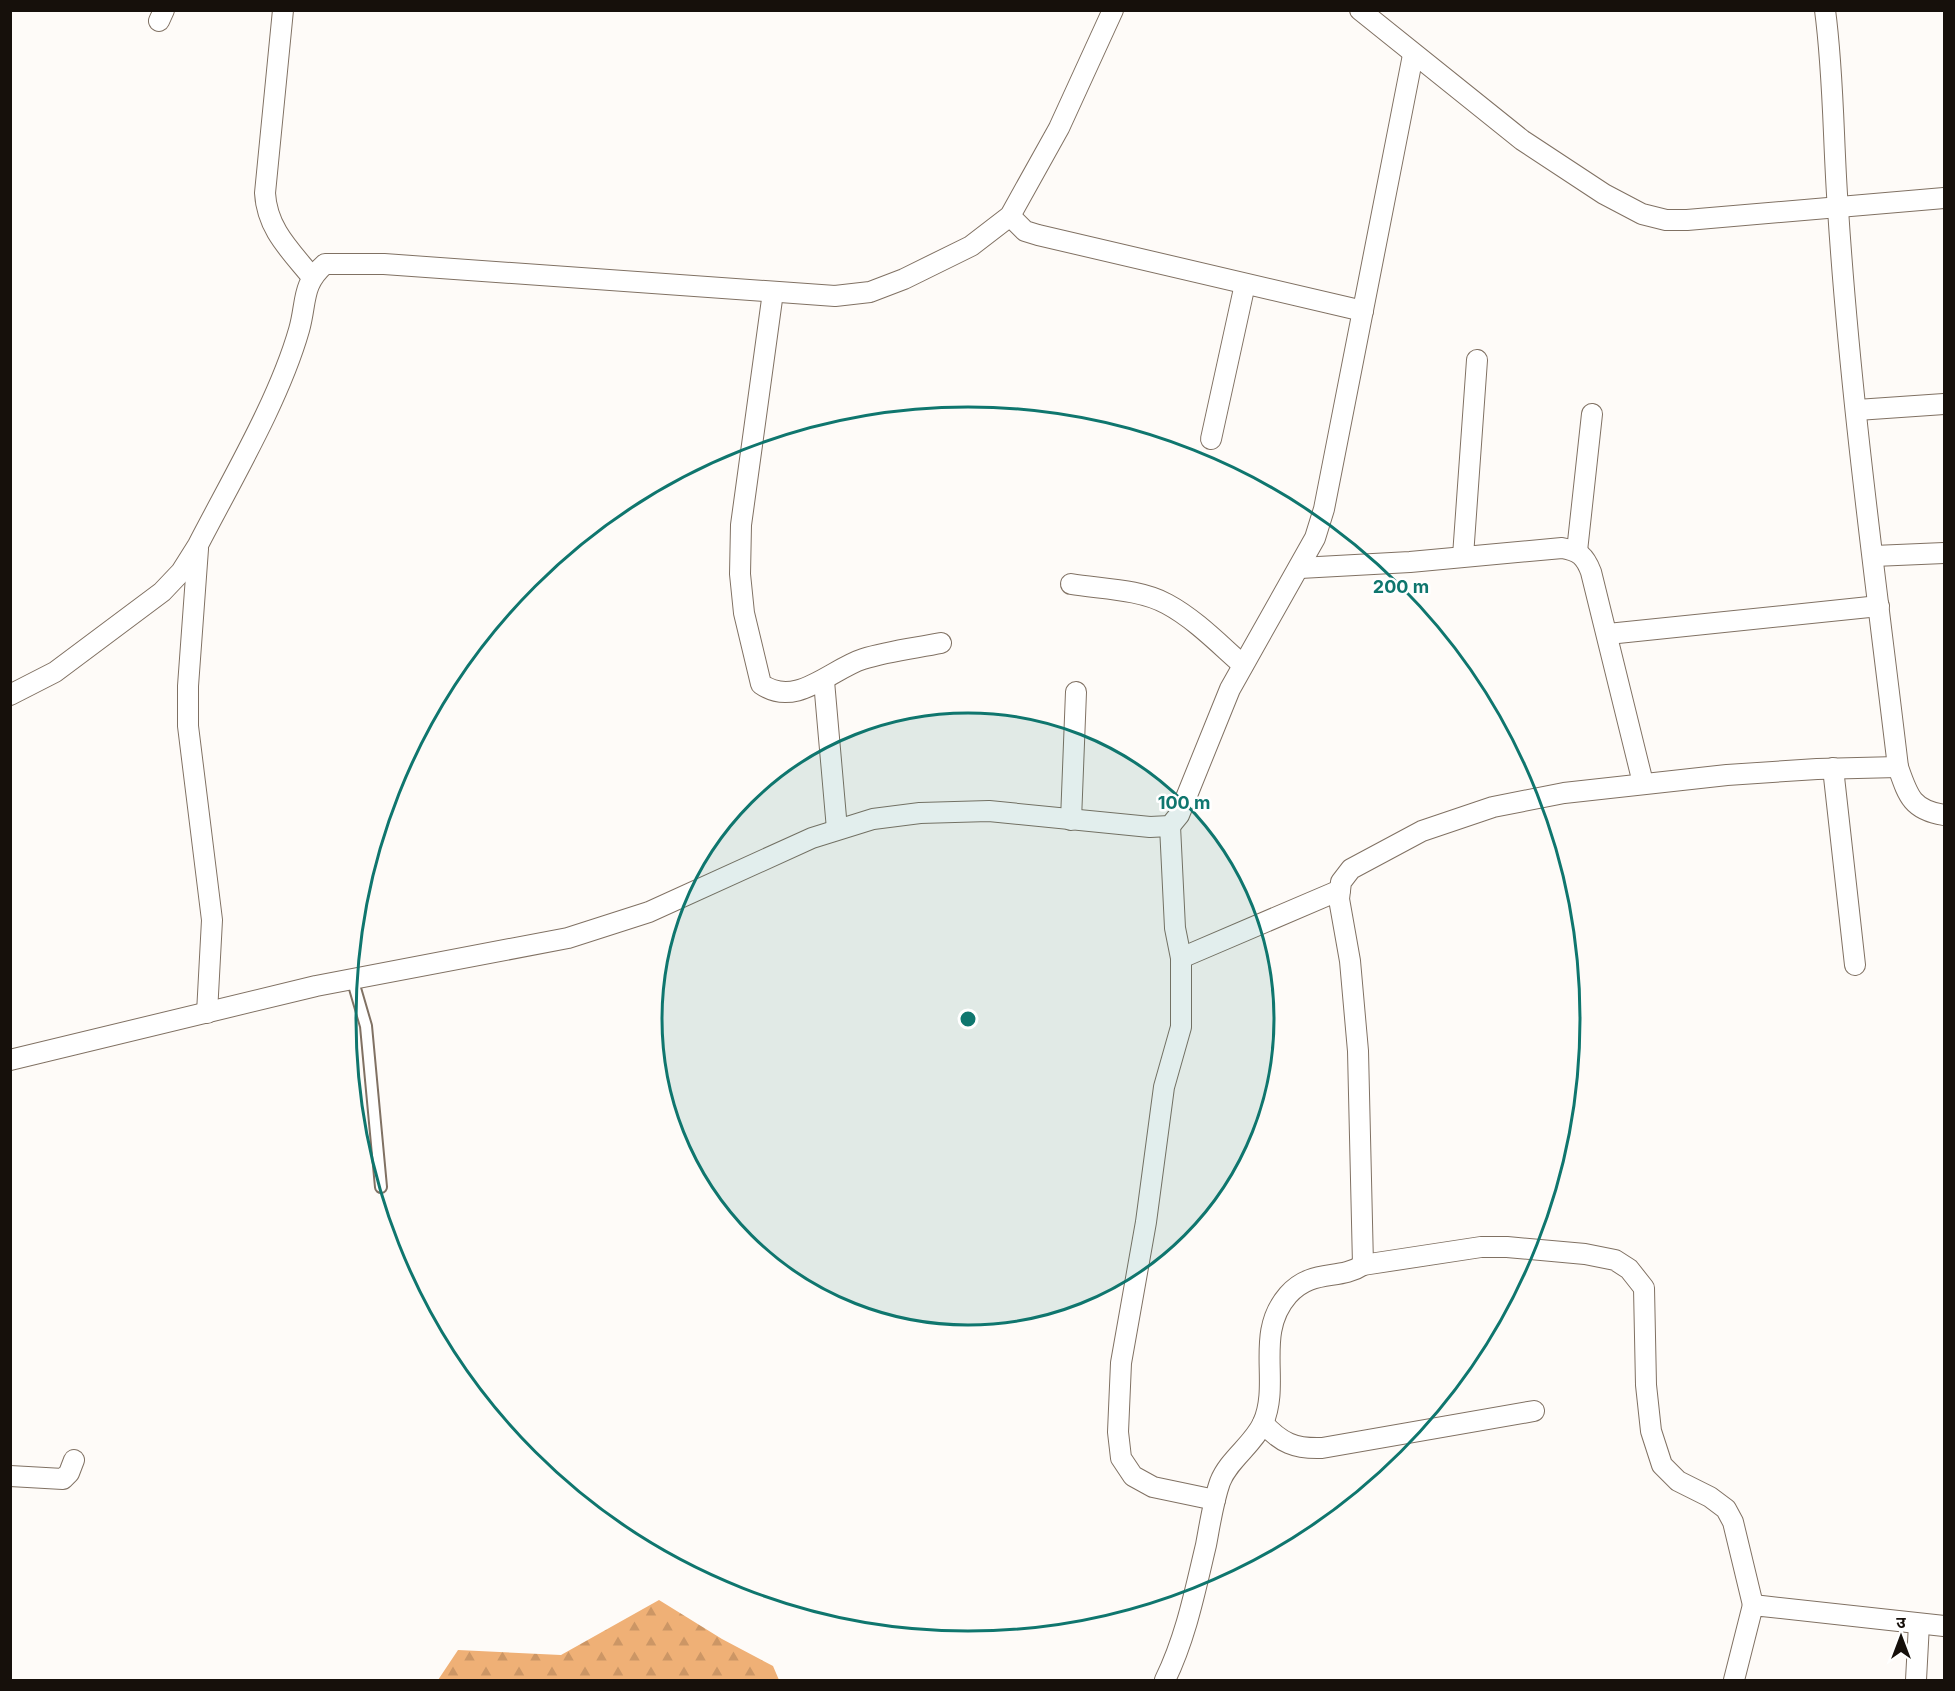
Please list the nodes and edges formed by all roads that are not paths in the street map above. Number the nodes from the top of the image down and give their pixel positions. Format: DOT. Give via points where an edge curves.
graph roads {
  1 [pos="283,10"];
  2 [pos="1113,10"];
  3 [pos="1360,10"];
  4 [pos="1825,10"];
  5 [pos="1413,55"];
  6 [pos="1944,198"];
  7 [pos="1838,209"];
  8 [pos="1010,216"];
  9 [pos="311,276"];
  10 [pos="1245,284"];
  11 [pos="773,292"];
  12 [pos="1363,311"];
  13 [pos="1477,360"];
  14 [pos="1944,404"];
  15 [pos="1857,410"];
  16 [pos="1592,414"];
  17 [pos="1212,439"];
  18 [pos="198,545"];
  19 [pos="1577,550"];
  20 [pos="1944,553"];
  21 [pos="1463,556"];
  22 [pos="1874,556"];
  23 [pos="1300,568"];
  24 [pos="1071,584"];
  25 [pos="1880,606"];
  26 [pos="1608,634"];
  27 [pos="941,643"];
  28 [pos="1243,665"];
  29 [pos="824,681"];
  30 [pos="1076,692"];
  31 [pos="10,695"];
  32 [pos="1898,767"];
  33 [pos="1833,768"];
  34 [pos="1643,783"];
  35 [pos="1944,815"];
  36 [pos="1071,820"];
  37 [pos="1170,826"];
  38 [pos="837,829"];
  39 [pos="1340,890"];
  40 [pos="1181,958"];
  41 [pos="1855,965"];
  42 [pos="352,978"];
  43 [pos="207,1012"];
  44 [pos="10,1060"];
  45 [pos="381,1187"];
  46 [pos="1363,1264"];
  47 [pos="1534,1411"];
  48 [pos="1263,1423"];
  49 [pos="74,1460"];
  50 [pos="10,1476"];
  51 [pos="1215,1500"];
  52 [pos="1753,1605"];
  53 [pos="1919,1624"];
  54 [pos="1944,1626"];
  55 [pos="1166,1680"];
  56 [pos="1734,1680"];
  57 [pos="1916,1680"];
  1 -- 9 [label="street" via="266,210 277,234"];
  2 -- 8 [label="street" via="1059,128"];
  3 -- 5 [label="street"];
  4 -- 7 [label="street"];
  5 -- 7 [label="street" via="1522,140 1642,214 1687,220"];
  5 -- 12 [label="street"];
  6 -- 7 [label="street"];
  7 -- 15 [label="street"];
  8 -- 10 [label="street" via="1025,231 1038,235"];
  8 -- 11 [label="street" via="971,246 870,292 835,296"];
  9 -- 11 [label="street" via="325,264 354,262"];
  9 -- 18 [label="street" via="286,368"];
  10 -- 12 [label="street"];
  10 -- 17 [label="street"];
  11 -- 29 [label="street" via="741,525 744,613 761,684 782,693"];
  12 -- 23 [label="street" via="1324,509"];
  13 -- 21 [label="street"];
  14 -- 15 [label="street"];
  15 -- 22 [label="street"];
  16 -- 19 [label="street"];
  18 -- 31 [label="street" via="182,572 162,592 55,672"];
  18 -- 43 [label="street" via="188,726 212,920"];
  19 -- 21 [label="street"];
  19 -- 26 [label="street" via="1591,572"];
  20 -- 22 [label="street"];
  21 -- 23 [label="street"];
  22 -- 25 [label="street"];
  23 -- 28 [label="street"];
  24 -- 28 [label="street" via="1165,602"];
  25 -- 26 [label="street"];
  25 -- 32 [label="street"];
  26 -- 34 [label="street"];
  27 -- 29 [label="street" via="863,658"];
  28 -- 37 [label="street" via="1179,815"];
  29 -- 38 [label="street"];
  30 -- 36 [label="street"];
  32 -- 33 [label="street"];
  32 -- 35 [label="street" via="1913,803 1928,813"];
  33 -- 34 [label="street"];
  33 -- 41 [label="street"];
  34 -- 39 [label="street" via="1493,807 1422,831 1351,868"];
  36 -- 37 [label="street"];
  36 -- 38 [label="street" via="989,811 920,813 873,819"];
  37 -- 40 [label="street" via="1175,927"];
  38 -- 42 [label="street" via="649,912 568,938"];
  39 -- 40 [label="street"];
  39 -- 46 [label="street" via="1358,1051"];
  40 -- 51 [label="street" via="1181,1028 1164,1087 1121,1363 1118,1432 1121,1458 1133,1476 1153,1487"];
  42 -- 43 [label="street"];
  42 -- 45 [label="lane" via="366,1026"];
  43 -- 44 [label="street"];
  46 -- 48 [label="street" via="1355,1270 1306,1281 1288,1295 1275,1317 1268,1343 1268,1403"];
  46 -- 52 [label="street" via="1481,1247 1507,1247 1585,1254 1615,1260 1629,1269 1644,1288 1646,1385 1651,1431 1662,1465 1678,1481 1726,1509 1733,1522"];
  47 -- 48 [label="street" via="1312,1449 1288,1445"];
  48 -- 51 [label="street" via="1221,1480"];
  49 -- 50 [label="street" via="63,1479"];
  51 -- 55 [label="street" via="1186,1628"];
  52 -- 53 [label="street"];
  52 -- 56 [label="street"];
  53 -- 54 [label="street"];
  53 -- 57 [label="street"];
}
